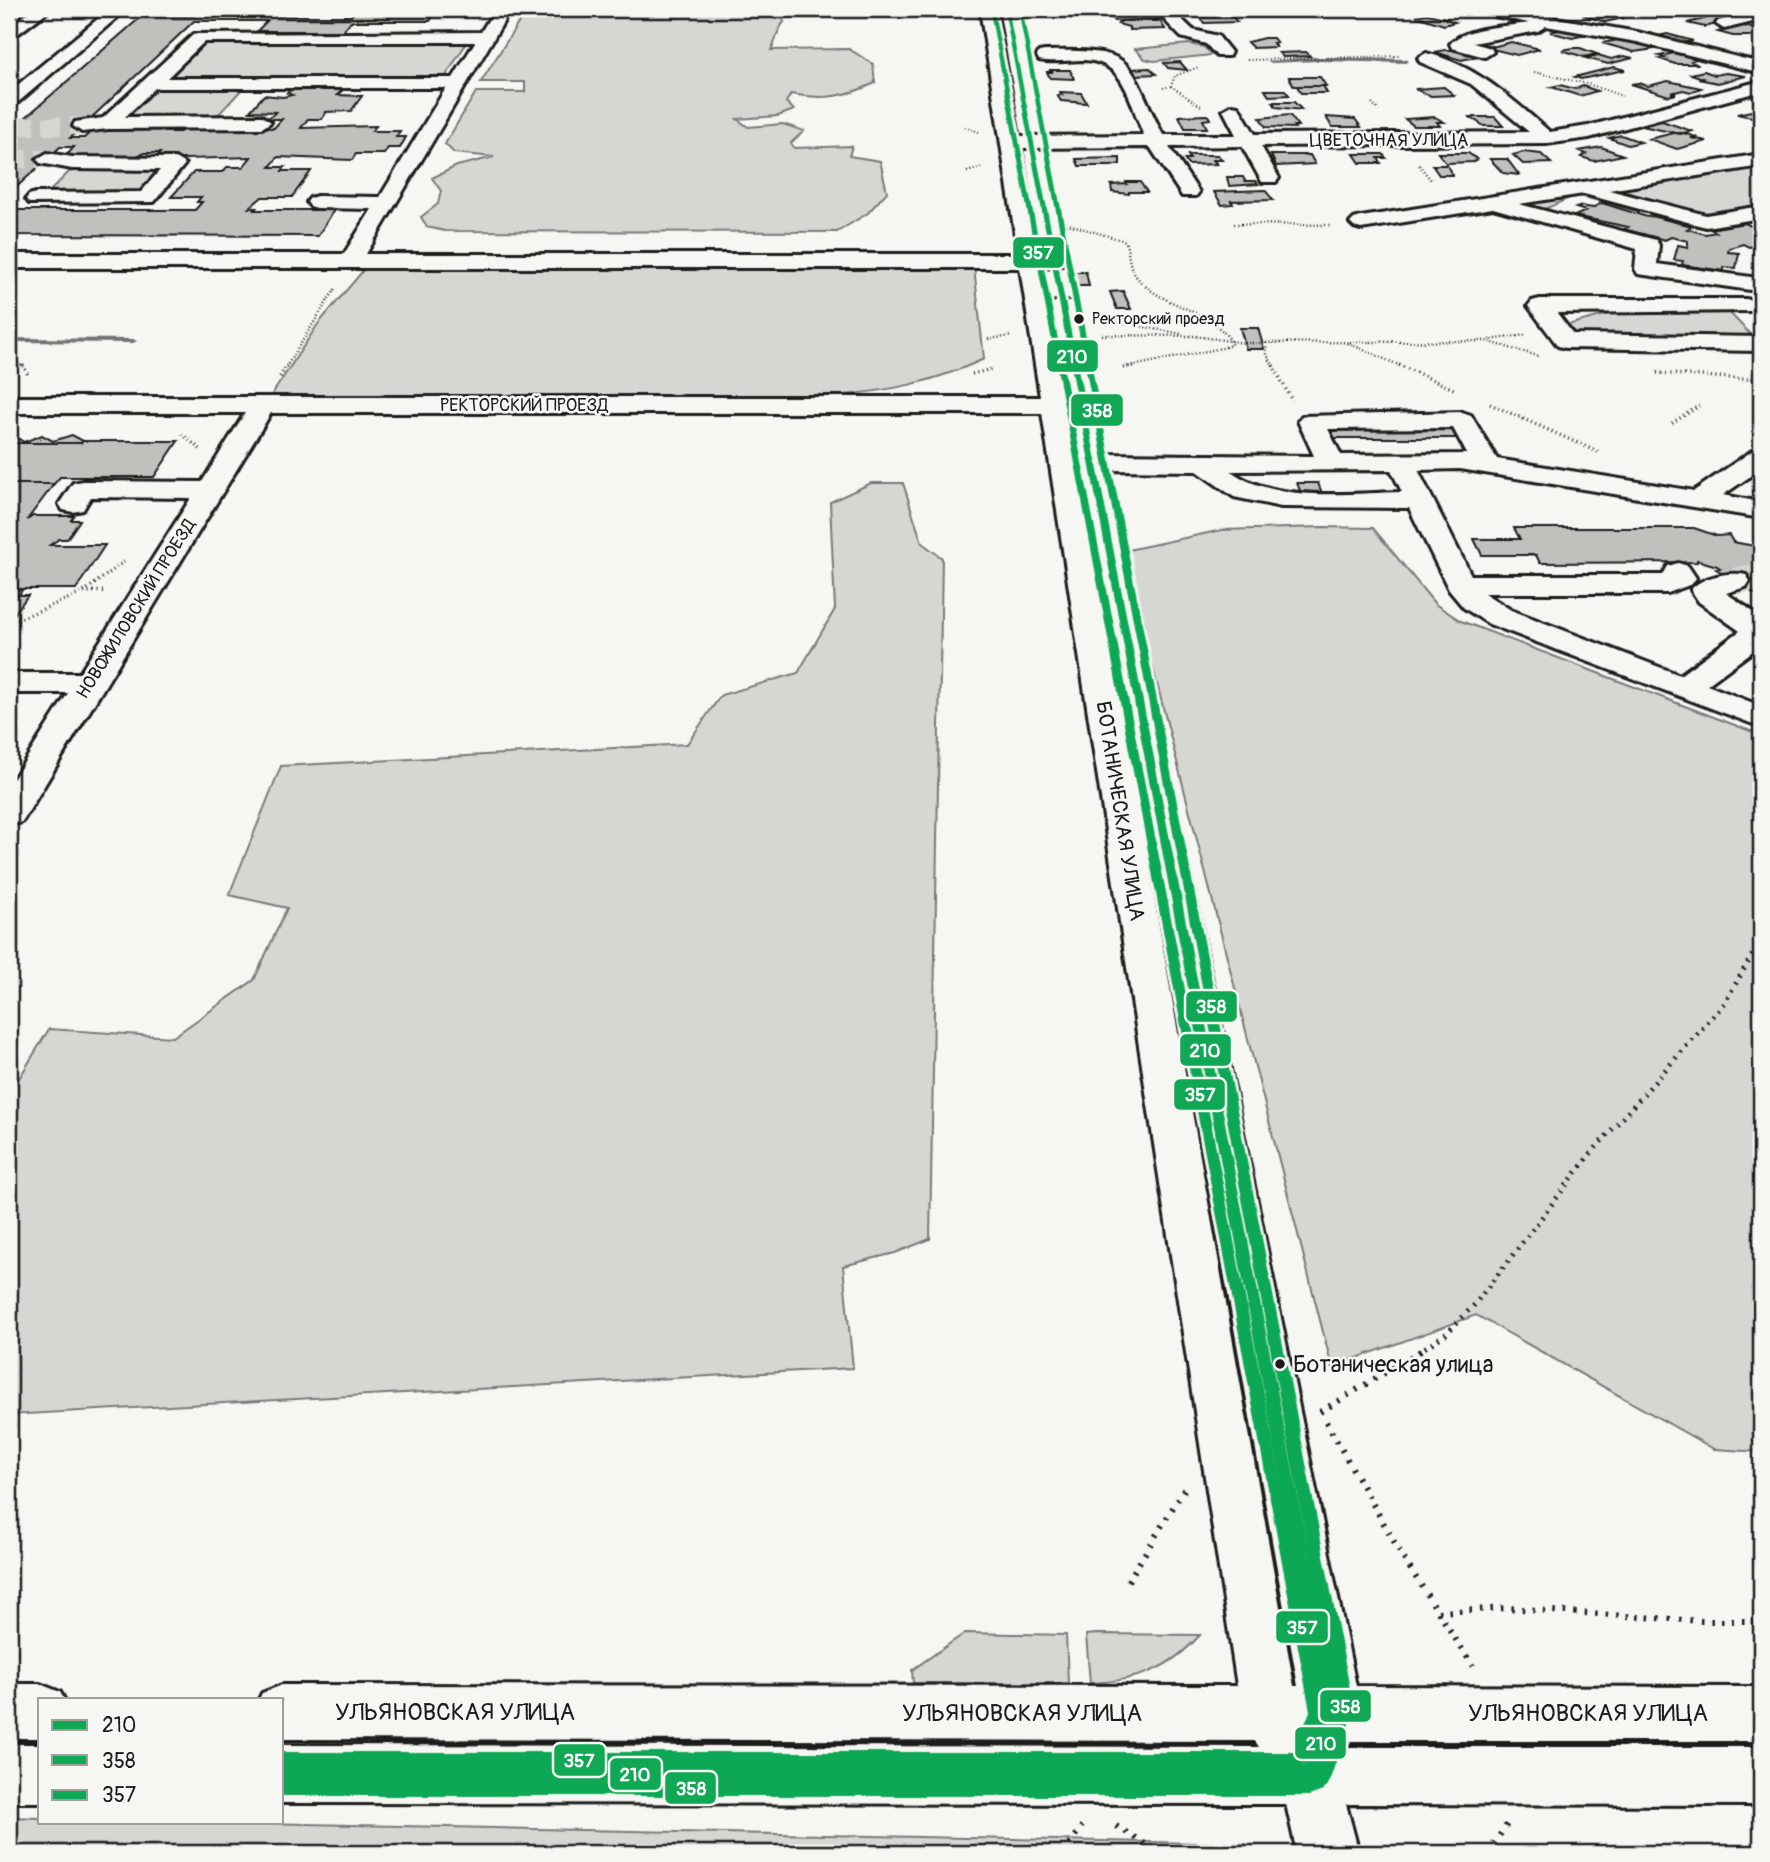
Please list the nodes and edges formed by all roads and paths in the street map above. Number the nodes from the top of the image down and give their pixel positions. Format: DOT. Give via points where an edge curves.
graph roads {
  1 [pos="43,9"];
  2 [pos="119,9"];
  3 [pos="503,9"];
  4 [pos="988,9"];
  5 [pos="1006,9"];
  6 [pos="1162,9"];
  7 [pos="1745,9"];
  8 [pos="1501,13"];
  9 [pos="1761,14"];
  10 [pos="1557,21"];
  11 [pos="1724,24"];
  12 [pos="9,33"];
  13 [pos="486,37"];
  14 [pos="1485,52"];
  15 [pos="1224,55"];
  16 [pos="1045,56"];
  17 [pos="1426,58"];
  18 [pos="1761,68"];
  19 [pos="1534,72"];
  20 [pos="150,83"];
  21 [pos="458,83"];
  22 [pos="251,84"];
  23 [pos="1171,86"];
  24 [pos="1761,86"];
  25 [pos="1134,90"];
  26 [pos="9,101"];
  27 [pos="1678,108"];
  28 [pos="1206,109"];
  29 [pos="1232,110"];
  30 [pos="217,122"];
  31 [pos="262,122"];
  32 [pos="108,123"];
  33 [pos="82,126"];
  34 [pos="1546,138"];
  35 [pos="1157,141"];
  36 [pos="1248,141"];
  37 [pos="1020,142"];
  38 [pos="47,159"];
  39 [pos="1761,160"];
  40 [pos="72,163"];
  41 [pos="1269,178"];
  42 [pos="1578,188"];
  43 [pos="1189,192"];
  44 [pos="317,202"];
  45 [pos="1486,202"];
  46 [pos="386,203"];
  47 [pos="1756,216"];
  48 [pos="1234,223"];
  49 [pos="1361,223"];
  50 [pos="1055,224"];
  51 [pos="9,261"];
  52 [pos="351,261"];
  53 [pos="1029,261"];
  54 [pos="1054,261"];
  55 [pos="1753,293"];
  56 [pos="1087,316"];
  57 [pos="1092,335"];
  58 [pos="1194,336"];
  59 [pos="1231,341"];
  60 [pos="1266,343"];
  61 [pos="1761,344"];
  62 [pos="1123,368"];
  63 [pos="1456,390"];
  64 [pos="1481,400"];
  65 [pos="1081,404"];
  66 [pos="9,405"];
  67 [pos="263,405"];
  68 [pos="1052,405"];
  69 [pos="1699,406"];
  70 [pos="1311,421"];
  71 [pos="1672,422"];
  72 [pos="42,435"];
  73 [pos="37,443"];
  74 [pos="1607,456"];
  75 [pos="1761,457"];
  76 [pos="1077,462"];
  77 [pos="1401,462"];
  78 [pos="1203,463"];
  79 [pos="1331,463"];
  80 [pos="1486,464"];
  81 [pos="210,490"];
  82 [pos="1700,499"];
  83 [pos="1418,500"];
  84 [pos="73,504"];
  85 [pos="1755,511"];
  86 [pos="187,528"];
  87 [pos="1678,572"];
  88 [pos="1735,581"];
  89 [pos="1460,584"];
  90 [pos="9,622"];
  91 [pos="9,683"];
  92 [pos="90,683"];
  93 [pos="1683,688"];
  94 [pos="1761,717"];
  95 [pos="20,777"];
  96 [pos="9,814"];
  97 [pos="1761,940"];
  98 [pos="1320,1412"];
  99 [pos="1313,1418"];
  100 [pos="1191,1478"];
  101 [pos="1128,1581"];
  102 [pos="1438,1612"];
  103 [pos="1761,1621"];
  104 [pos="1475,1668"];
  105 [pos="9,1711"];
  106 [pos="38,1711"];
  107 [pos="284,1712"];
  108 [pos="1270,1712"];
  109 [pos="1332,1712"];
  110 [pos="1761,1714"];
  111 [pos="9,1773"];
  112 [pos="38,1773"];
  113 [pos="284,1774"];
  114 [pos="1309,1774"];
  115 [pos="1761,1776"];
  116 [pos="1514,1815"];
  117 [pos="1104,1818"];
  118 [pos="1160,1853"];
  119 [pos="1328,1853"];
  120 [pos="1488,1853"];
  1 -- 12 [label="street"];
  2 -- 26 [label="street"];
  3 -- 13 [label="street"];
  4 -- 37 [label="street, БОТАНИЧЕСКАЯ УЛИЦА"];
  5 -- 37 [label="street, БОТАНИЧЕСКАЯ УЛИЦА"];
  6 -- 15 [label="street" via="1187,34 1212,40"];
  7 -- 9 [label="street"];
  8 -- 10 [label="street"];
  9 -- 11 [label="street"];
  10 -- 14 [label="street" via="1458,44"];
  10 -- 18 [label="street"];
  13 -- 20 [label="street" via="386,31 221,32 200,37"];
  13 -- 21 [label="street"];
  15 -- 17 [label="path"];
  15 -- 23 [label="path" via="1175,76"];
  16 -- 25 [label="street" via="1112,59"];
  17 -- 34 [label="street" via="1451,65 1495,91"];
  19 -- 27 [label="path"];
  20 -- 22 [label="street"];
  20 -- 32 [label="street"];
  21 -- 22 [label="street"];
  21 -- 46 [label="street"];
  22 -- 30 [label="street"];
  23 -- 25 [label="path"];
  23 -- 28 [label="path"];
  24 -- 27 [label="street, ЦВЕТОЧНАЯ УЛИЦА"];
  25 -- 35 [label="street"];
  27 -- 34 [label="street, ЦВЕТОЧНАЯ УЛИЦА" via="1589,132"];
  29 -- 36 [label="street"];
  30 -- 31 [label="street"];
  30 -- 32 [label="street"];
  32 -- 33 [label="street"];
  34 -- 36 [label="street, ЦВЕТОЧНАЯ УЛИЦА"];
  35 -- 36 [label="street, ЦВЕТОЧНАЯ УЛИЦА"];
  35 -- 37 [label="street, ЦВЕТОЧНАЯ УЛИЦА"];
  35 -- 43 [label="street"];
  36 -- 41 [label="street"];
  37 -- 53 [label="street, БОТАНИЧЕСКАЯ УЛИЦА"];
  37 -- 54 [label="street, БОТАНИЧЕСКАЯ УЛИЦА"];
  38 -- 40 [label="street"];
  39 -- 42 [label="street"];
  40 -- 40 [label="street" via="85,163 176,164 147,198 36,199"];
  42 -- 45 [label="street"];
  42 -- 47 [label="street" via="1706,221"];
  44 -- 46 [label="street"];
  45 -- 49 [label="street"];
  45 -- 55 [label="street" via="1648,245 1646,269"];
  46 -- 52 [label="street"];
  48 -- 49 [label="path"];
  50 -- 59 [label="path" via="1125,241 1127,260 1138,279 1218,323"];
  51 -- 52 [label="street"];
  52 -- 53 [label="street"];
  52 -- 67 [label="path"];
  53 -- 54 [label="street"];
  53 -- 68 [label="street, БОТАНИЧЕСКАЯ УЛИЦА"];
  54 -- 65 [label="street, БОТАНИЧЕСКАЯ УЛИЦА"];
  55 -- 61 [label="street" via="1540,306 1566,341"];
  56 -- 58 [label="path"];
  57 -- 58 [label="path"];
  58 -- 59 [label="path"];
  59 -- 60 [label="path"];
  59 -- 62 [label="path" via="1223,348"];
  60 -- 63 [label="path" via="1344,342"];
  60 -- 70 [label="path" via="1276,375 1303,417"];
  64 -- 74 [label="path"];
  65 -- 68 [label="street, РЕКТОРСКИЙ ПРОЕЗД"];
  65 -- 76 [label="street, БОТАНИЧЕСКАЯ УЛИЦА"];
  66 -- 67 [label="street, РЕКТОРСКИЙ ПРОЕЗД"];
  67 -- 68 [label="street, РЕКТОРСКИЙ ПРОЕЗД"];
  67 -- 81 [label="street, НОВОЖИЛОВСКИЙ ПРОЕЗД"];
  68 -- 76 [label="street, БОТАНИЧЕСКАЯ УЛИЦА"];
  69 -- 71 [label="path"];
  70 -- 79 [label="street"];
  70 -- 80 [label="street" via="1462,421"];
  72 -- 73 [label="path"];
  75 -- 82 [label="street"];
  76 -- 78 [label="street"];
  76 -- 108 [label="street, БОТАНИЧЕСКАЯ УЛИЦА"];
  76 -- 109 [label="street, БОТАНИЧЕСКАЯ УЛИЦА"];
  77 -- 79 [label="street"];
  77 -- 80 [label="street"];
  77 -- 83 [label="street"];
  78 -- 79 [label="street"];
  78 -- 83 [label="street" via="1246,492 1273,497"];
  80 -- 82 [label="street"];
  81 -- 84 [label="street" via="83,489"];
  81 -- 86 [label="street, НОВОЖИЛОВСКИЙ ПРОЕЗД"];
  82 -- 85 [label="street"];
  83 -- 89 [label="street"];
  86 -- 90 [label="path" via="131,557 82,593"];
  86 -- 92 [label="street, НОВОЖИЛОВСКИЙ ПРОЕЗД"];
  87 -- 89 [label="street" via="1681,578 1668,584"];
  88 -- 93 [label="street" via="1706,590 1756,632"];
  89 -- 93 [label="street" via="1475,602 1500,617"];
  91 -- 92 [label="street"];
  92 -- 95 [label="street, НОВОЖИЛОВСКИЙ ПРОЕЗД"];
  93 -- 94 [label="street"];
  95 -- 96 [label="street, НОВОЖИЛОВСКИЙ ПРОЕЗД"];
  97 -- 98 [label="path" via="1724,1004 1592,1152 1475,1304 1446,1334"];
  98 -- 99 [label="path"];
  98 -- 102 [label="path"];
  100 -- 101 [label="path"];
  102 -- 103 [label="path" via="1507,1608"];
  102 -- 104 [label="path"];
  105 -- 106 [label="street"];
  107 -- 108 [label="street, УЛЬЯНОВСКАЯ УЛИЦА"];
  108 -- 109 [label="street, УЛЬЯНОВСКАЯ УЛИЦА"];
  108 -- 114 [label="street, БОТАНИЧЕСКАЯ УЛИЦА"];
  109 -- 110 [label="street, УЛЬЯНОВСКАЯ УЛИЦА"];
  109 -- 114 [label="street"];
  111 -- 112 [label="street"];
  113 -- 114 [label="street"];
  114 -- 115 [label="street"];
  114 -- 119 [label="street, БОТАНИЧЕСКАЯ УЛИЦА"];
  116 -- 120 [label="path"];
  117 -- 118 [label="path"];
}
